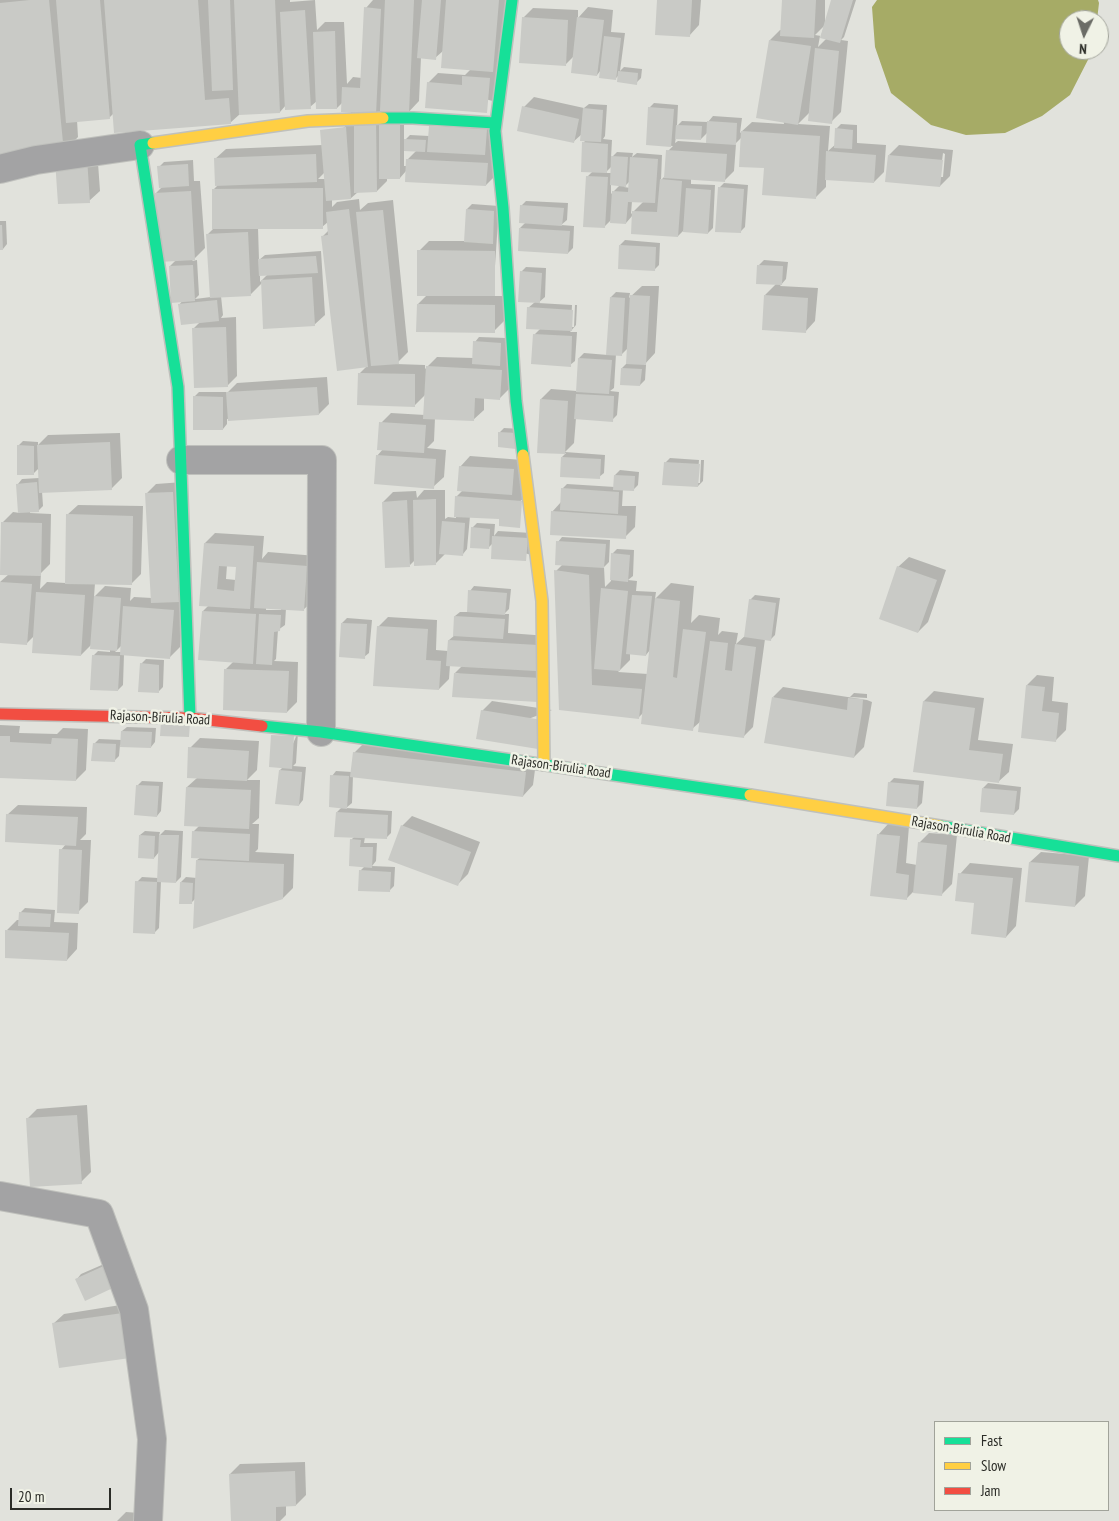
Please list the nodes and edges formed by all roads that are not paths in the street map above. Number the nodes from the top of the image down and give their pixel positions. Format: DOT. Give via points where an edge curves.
graph roads {
  1 [pos="512,0"];
  2 [pos="495,123"];
  3 [pos="140,145"];
  4 [pos="0,168"];
  5 [pos="180,460"];
  6 [pos="0,714"];
  7 [pos="190,718"];
  8 [pos="321,732"];
  9 [pos="544,765"];
  10 [pos="1119,856"];
  11 [pos="0,1196"];
  12 [pos="148,1521"];
  1 -- 2 [label="street"];
  2 -- 3 [label="street" via="413,118 308,121"];
  2 -- 9 [label="street" via="516,401 542,601"];
  3 -- 4 [label="street"];
  3 -- 5 [label="street" via="178,387"];
  5 -- 7 [label="street"];
  5 -- 8 [label="street" via="322,460"];
  6 -- 7 [label="street, Rajason-Birulia Road"];
  7 -- 8 [label="street, Rajason-Birulia Road"];
  8 -- 9 [label="street, Rajason-Birulia Road"];
  9 -- 10 [label="street, Rajason-Birulia Road" via="787,800"];
  11 -- 12 [label="street" via="99,1214 134,1310 152,1438"];
}
